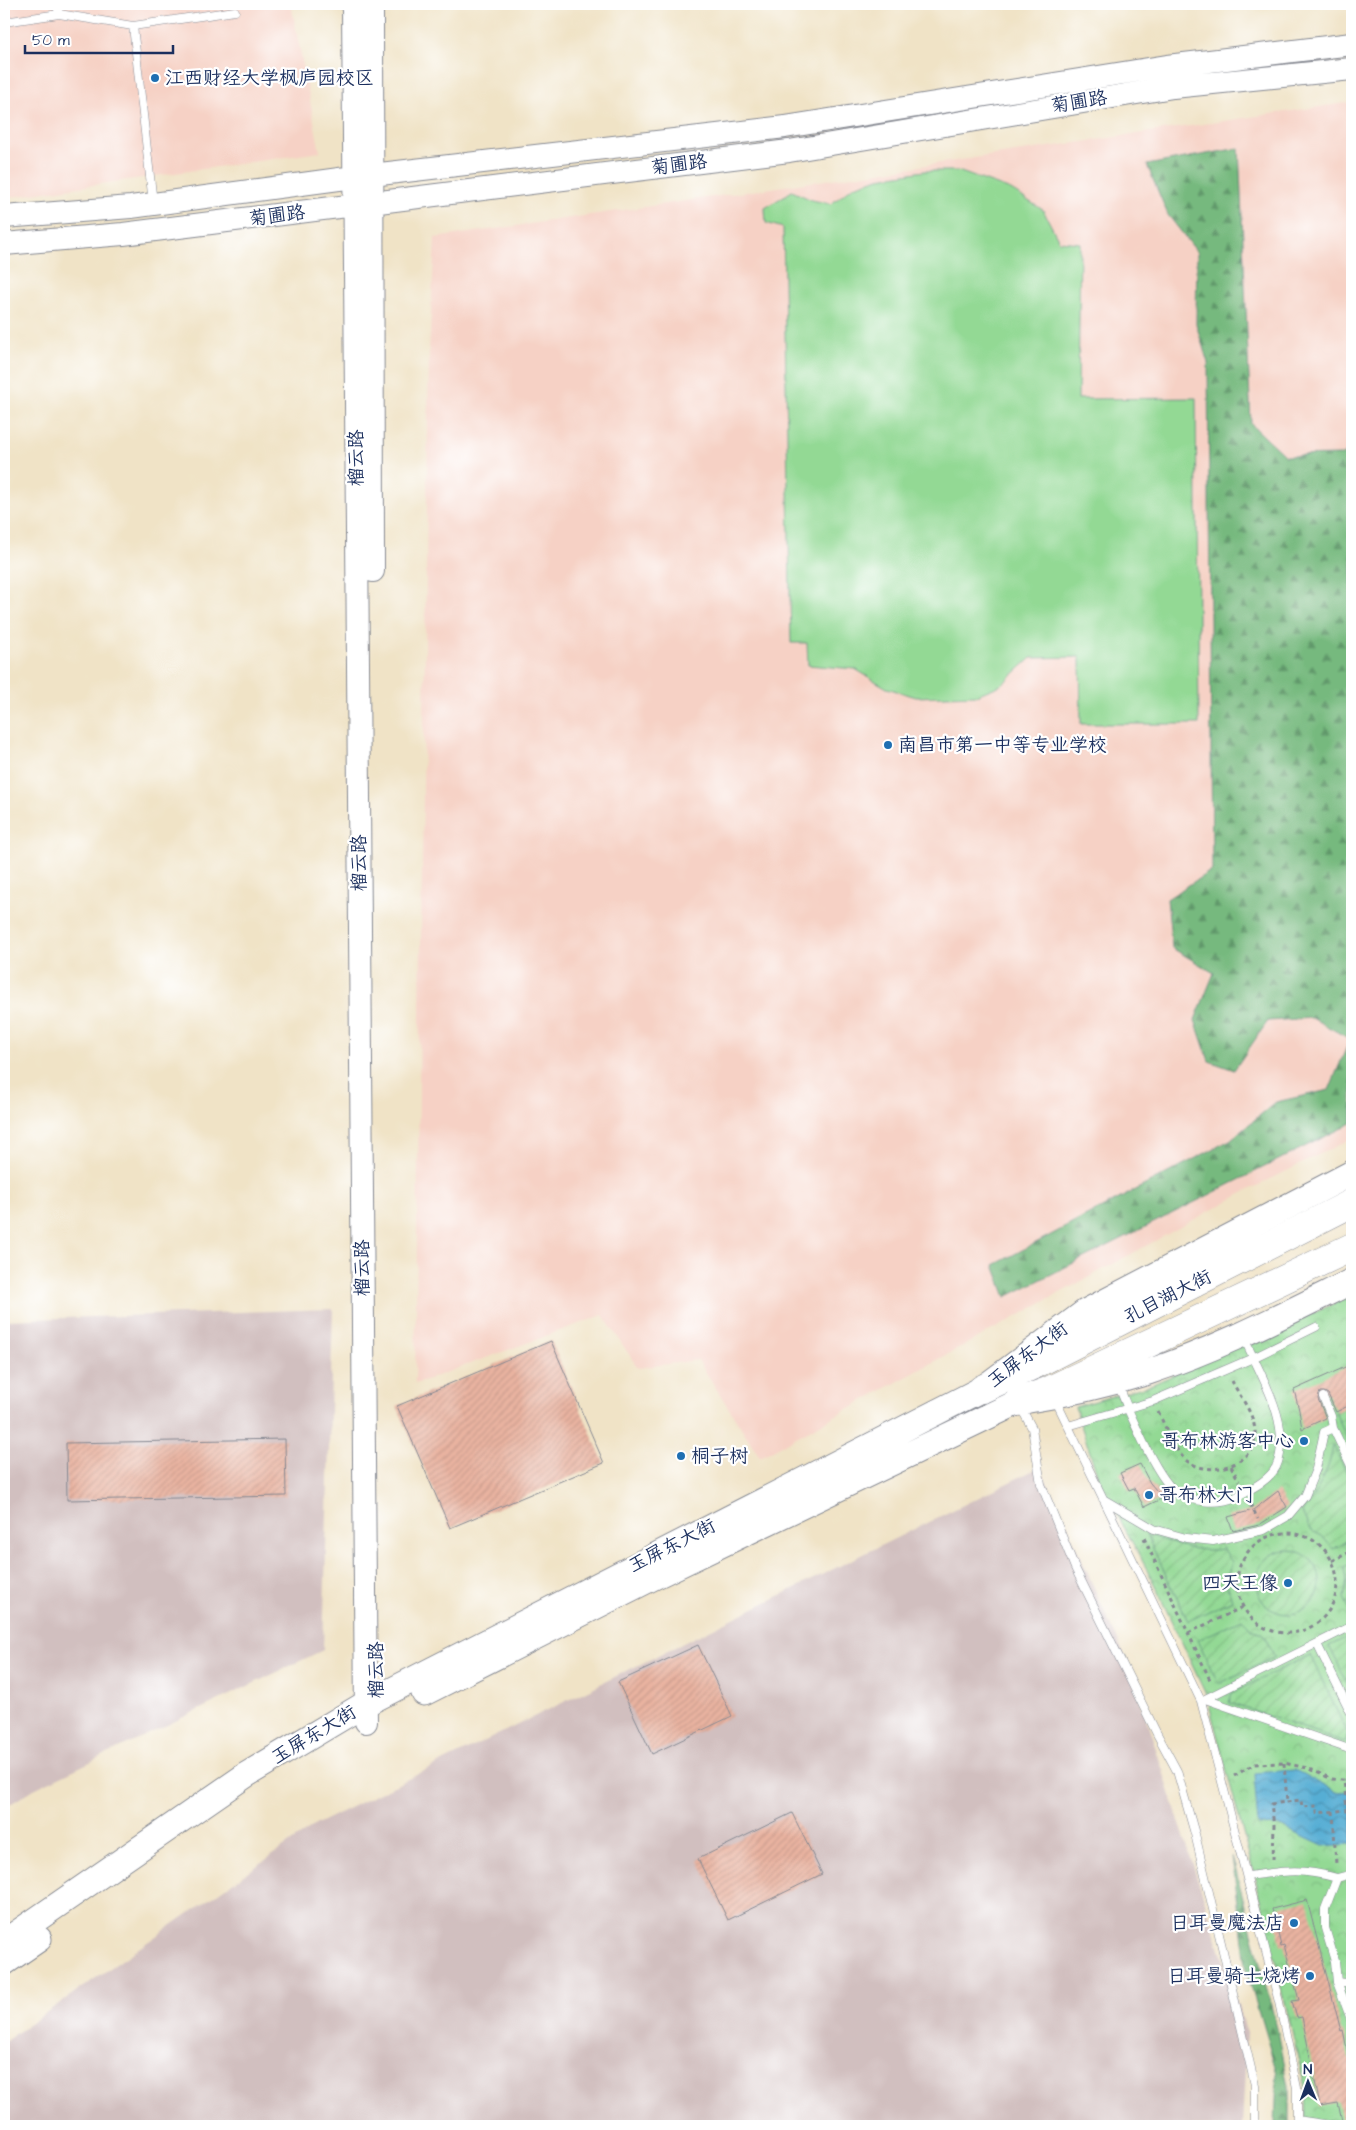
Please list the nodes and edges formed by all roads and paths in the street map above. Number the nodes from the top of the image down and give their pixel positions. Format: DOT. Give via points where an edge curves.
graph roads {
  1 [pos="57,4"];
  2 [pos="353,4"];
  3 [pos="372,4"];
  4 [pos="235,11"];
  5 [pos="59,14"];
  6 [pos="4,22"];
  7 [pos="133,26"];
  8 [pos="1352,44"];
  9 [pos="1352,69"];
  10 [pos="363,176"];
  11 [pos="153,204"];
  12 [pos="363,205"];
  13 [pos="4,217"];
  14 [pos="4,244"];
  15 [pos="1352,1173"];
  16 [pos="1352,1203"];
  17 [pos="1352,1247"];
  18 [pos="1352,1281"];
  19 [pos="1316,1327"];
  20 [pos="1242,1335"];
  21 [pos="1253,1358"];
  22 [pos="1116,1380"];
  23 [pos="1235,1386"];
  24 [pos="982,1389"];
  25 [pos="1052,1393"];
  26 [pos="1323,1398"];
  27 [pos="1018,1402"];
  28 [pos="1127,1408"];
  29 [pos="1163,1420"];
  30 [pos="1068,1426"];
  31 [pos="1333,1428"];
  32 [pos="1352,1468"];
  33 [pos="1103,1499"];
  34 [pos="1134,1517"];
  35 [pos="1352,1551"];
  36 [pos="1332,1561"];
  37 [pos="1243,1607"];
  38 [pos="1352,1626"];
  39 [pos="1188,1633"];
  40 [pos="1317,1644"];
  41 [pos="1216,1694"];
  42 [pos="1203,1700"];
  43 [pos="371,1710"];
  44 [pos="1352,1715"];
  45 [pos="1352,1750"];
  46 [pos="1284,1763"];
  47 [pos="1344,1780"];
  48 [pos="1352,1781"];
  49 [pos="1222,1783"];
  50 [pos="1287,1802"];
  51 [pos="1333,1811"];
  52 [pos="1273,1872"];
  53 [pos="1352,1874"];
  54 [pos="1248,1876"];
  55 [pos="1337,1878"];
  56 [pos="4,1942"];
  57 [pos="4,1963"];
  58 [pos="1337,1982"];
  59 [pos="1352,1984"];
  60 [pos="1352,2022"];
  61 [pos="1297,2123"];
  62 [pos="1255,2126"];
  63 [pos="1337,2126"];
  1 -- 5 [label="lane"];
  2 -- 10 [label="street, 榴云路"];
  3 -- 10 [label="street, 榴云路"];
  4 -- 7 [label="lane"];
  5 -- 6 [label="lane"];
  5 -- 7 [label="lane"];
  7 -- 11 [label="lane"];
  8 -- 10 [label="street, 菊圃路" via="1167,66 786,127"];
  9 -- 12 [label="street, 菊圃路" via="1173,87 789,151"];
  10 -- 11 [label="street, 菊圃路"];
  10 -- 12 [label="street, 榴云路"];
  11 -- 13 [label="street, 菊圃路"];
  12 -- 14 [label="street, 菊圃路" via="123,234"];
  12 -- 43 [label="street, 榴云路"];
  15 -- 24 [label="main road, 玉屏东大街" via="1085,1312"];
  16 -- 24 [label="highway, 孔目湖大街"];
  17 -- 25 [label="highway, 孔目湖大街"];
  18 -- 20 [label="main road"];
  19 -- 21 [label="lane"];
  20 -- 21 [label="lane"];
  20 -- 22 [label="main road" via="1148,1372"];
  21 -- 28 [label="lane" via="1153,1401"];
  21 -- 28 [label="lane" via="1272,1397 1280,1450 1275,1469 1256,1487 1232,1499 1212,1502 1190,1499 1174,1491 1161,1475"];
  22 -- 25 [label="main road"];
  22 -- 28 [label="lane"];
  23 -- 29 [label="path" via="1255,1431 1252,1447 1231,1466 1201,1469 1186,1460"];
  24 -- 43 [label="main road, 玉屏东大街"];
  25 -- 27 [label="highway, 孔目湖大街"];
  25 -- 30 [label="lane"];
  26 -- 31 [label="lane"];
  27 -- 43 [label="main road, 玉屏东大街"];
  27 -- 62 [label="lane" via="1032,1428 1041,1484 1076,1568 1177,1771 1196,1834 1255,2085"];
  28 -- 30 [label="lane"];
  30 -- 33 [label="lane"];
  31 -- 32 [label="lane"];
  31 -- 34 [label="lane" via="1324,1432 1316,1469 1305,1496 1288,1516 1264,1530 1213,1542 1154,1529"];
  33 -- 34 [label="lane"];
  33 -- 42 [label="lane"];
  34 -- 39 [label="path"];
  35 -- 36 [label="path"];
  36 -- 37 [label="path" via="1337,1573 1335,1599 1329,1611 1310,1628 1284,1633 1272,1630 1260,1625"];
  36 -- 37 [label="path" via="1309,1538 1287,1533 1267,1537 1248,1552 1238,1572 1238,1594"];
  37 -- 39 [label="path"];
  38 -- 40 [label="lane"];
  39 -- 41 [label="path"];
  40 -- 41 [label="lane"];
  40 -- 44 [label="lane"];
  41 -- 42 [label="lane"];
  42 -- 45 [label="lane"];
  42 -- 49 [label="lane"];
  43 -- 56 [label="main road, 玉屏东大街" via="246,1775"];
  43 -- 57 [label="main road, 玉屏东大街"];
  46 -- 47 [label="path"];
  46 -- 49 [label="path" via="1254,1764"];
  46 -- 50 [label="path"];
  47 -- 48 [label="path"];
  47 -- 51 [label="path" via="1347,1810"];
  49 -- 54 [label="lane"];
  50 -- 51 [label="path" via="1301,1800 1302,1807 1317,1806 1318,1813"];
  50 -- 52 [label="path" via="1271,1804"];
  51 -- 55 [label="path"];
  52 -- 54 [label="lane"];
  52 -- 55 [label="lane" via="1312,1871"];
  53 -- 55 [label="lane"];
  54 -- 61 [label="lane" via="1297,2088"];
  55 -- 58 [label="lane" via="1325,1909"];
  58 -- 59 [label="lane"];
  58 -- 60 [label="lane"];
  61 -- 63 [label="lane"];
}
